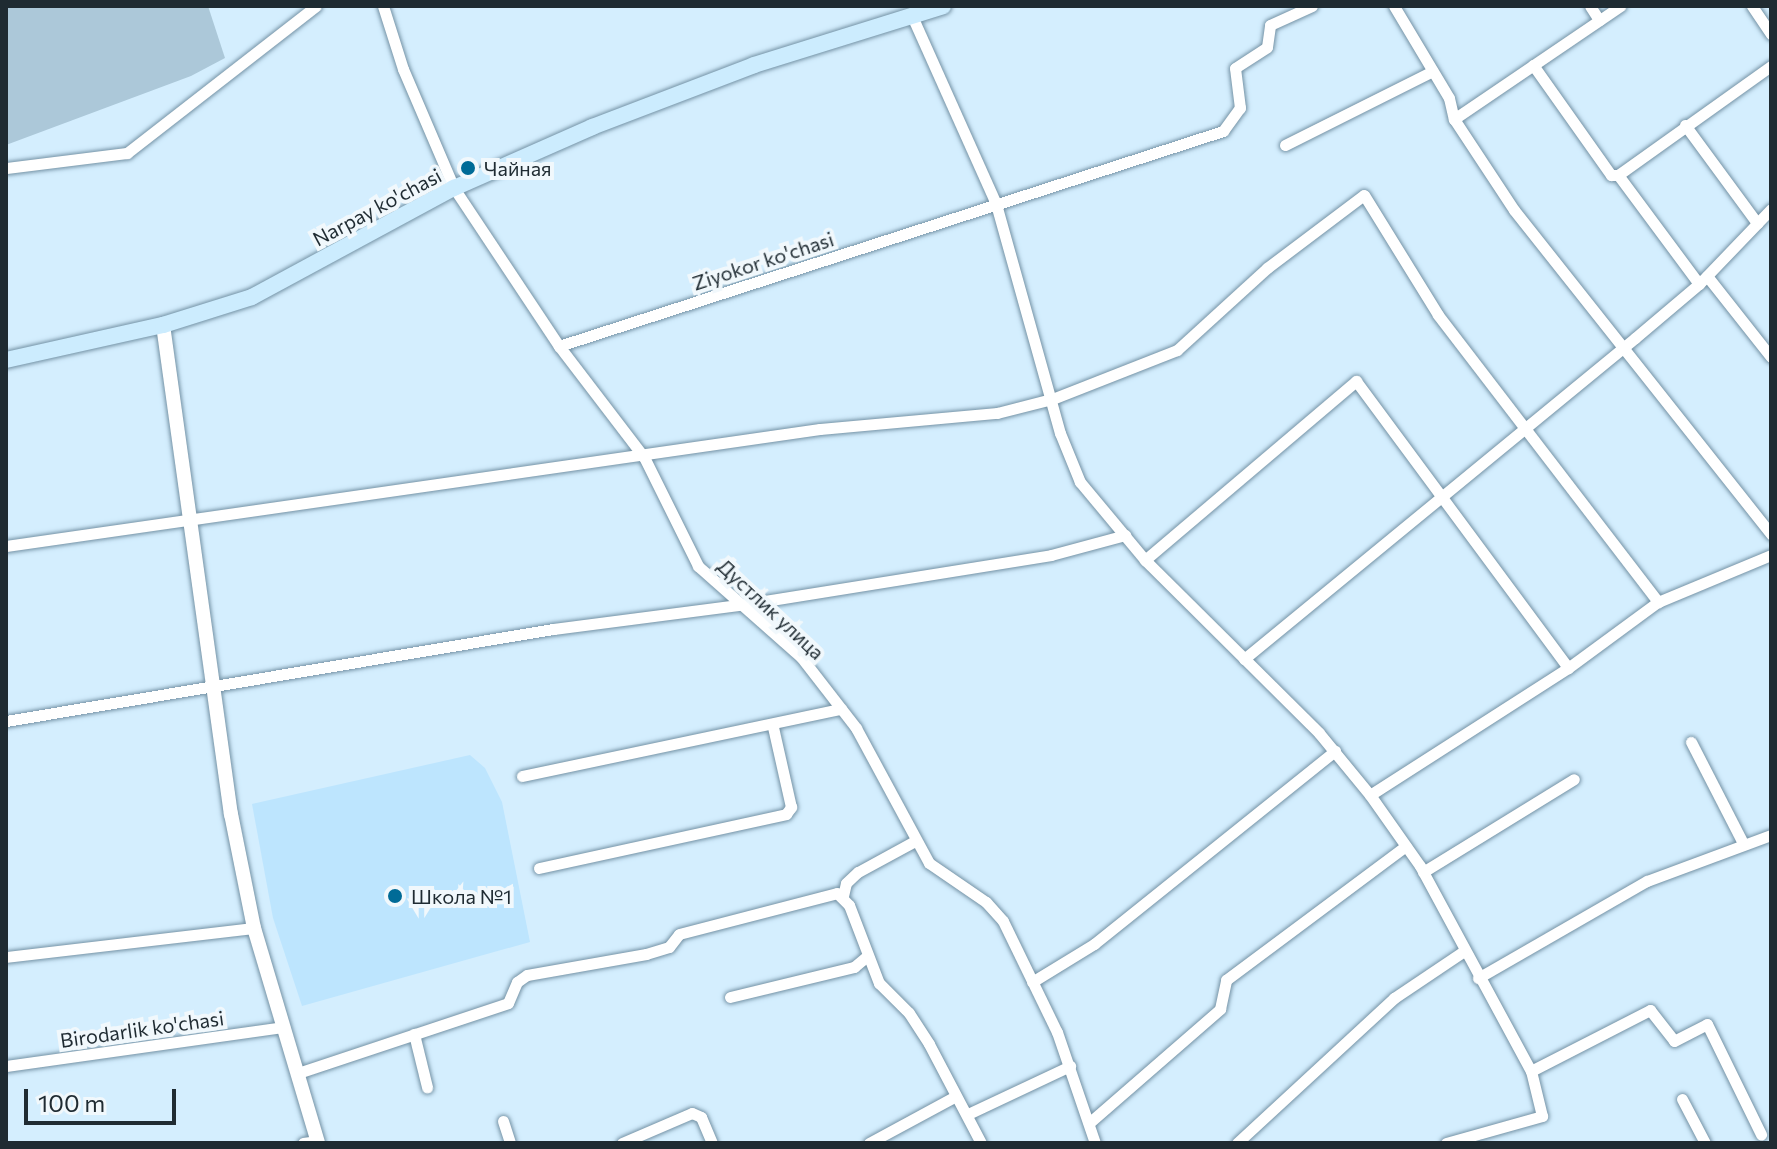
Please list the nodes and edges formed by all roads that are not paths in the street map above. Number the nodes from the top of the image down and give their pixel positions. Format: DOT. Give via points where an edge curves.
graph roads {
  1 [pos="316,6"];
  2 [pos="383,6"];
  3 [pos="943,6"];
  4 [pos="1312,6"];
  5 [pos="1394,6"];
  6 [pos="1590,6"];
  7 [pos="1620,6"];
  8 [pos="1752,6"];
  9 [pos="912,16"];
  10 [pos="1599,20"];
  11 [pos="1771,34"];
  12 [pos="1533,65"];
  13 [pos="1771,66"];
  14 [pos="1433,71"];
  15 [pos="1454,119"];
  16 [pos="1685,125"];
  17 [pos="1285,145"];
  18 [pos="6,168"];
  19 [pos="1618,175"];
  20 [pos="454,188"];
  21 [pos="996,204"];
  22 [pos="1771,209"];
  23 [pos="1757,223"];
  24 [pos="1703,280"];
  25 [pos="163,325"];
  26 [pos="1625,345"];
  27 [pos="559,346"];
  28 [pos="1771,357"];
  29 [pos="6,360"];
  30 [pos="1052,399"];
  31 [pos="1525,427"];
  32 [pos="644,457"];
  33 [pos="1441,493"];
  34 [pos="188,518"];
  35 [pos="1771,534"];
  36 [pos="1125,535"];
  37 [pos="6,546"];
  38 [pos="1145,560"];
  39 [pos="1769,560"];
  40 [pos="1658,602"];
  41 [pos="746,604"];
  42 [pos="1244,659"];
  43 [pos="1568,668"];
  44 [pos="214,684"];
  45 [pos="841,709"];
  46 [pos="6,721"];
  47 [pos="773,727"];
  48 [pos="1691,742"];
  49 [pos="1335,751"];
  50 [pos="522,776"];
  51 [pos="1574,779"];
  52 [pos="1370,795"];
  53 [pos="1771,835"];
  54 [pos="913,842"];
  55 [pos="1743,843"];
  56 [pos="1406,846"];
  57 [pos="539,868"];
  58 [pos="1423,872"];
  59 [pos="843,896"];
  60 [pos="254,928"];
  61 [pos="1464,951"];
  62 [pos="6,957"];
  63 [pos="866,957"];
  64 [pos="1478,978"];
  65 [pos="1032,982"];
  66 [pos="730,997"];
  67 [pos="284,1027"];
  68 [pos="414,1034"];
  69 [pos="6,1066"];
  70 [pos="1070,1066"];
  71 [pos="1531,1071"];
  72 [pos="298,1073"];
  73 [pos="427,1087"];
  74 [pos="954,1097"];
  75 [pos="1682,1099"];
  76 [pos="968,1114"];
  77 [pos="503,1121"];
  78 [pos="1089,1123"];
  79 [pos="1761,1134"];
  80 [pos="313,1142"];
  81 [pos="510,1143"];
  82 [pos="622,1143"];
  83 [pos="712,1143"];
  84 [pos="869,1143"];
  85 [pos="981,1143"];
  86 [pos="1095,1143"];
  87 [pos="1237,1143"];
  88 [pos="1446,1143"];
  89 [pos="1705,1143"];
  1 -- 18 [label="street" via="127,153"];
  2 -- 20 [label="street, Дустлик улица" via="403,69"];
  3 -- 9 [label="main road, Narpay ko'chasi"];
  4 -- 21 [label="street, Ziyokor ko'chasi" via="1270,25 1267,47 1235,68 1240,108 1223,131"];
  5 -- 14 [label="street"];
  6 -- 10 [label="street"];
  7 -- 10 [label="street"];
  8 -- 11 [label="street"];
  9 -- 20 [label="main road, Narpay ko'chasi" via="754,65 592,127"];
  9 -- 21 [label="street"];
  10 -- 12 [label="street"];
  12 -- 15 [label="street"];
  12 -- 19 [label="street" via="1611,175"];
  13 -- 16 [label="street"];
  14 -- 15 [label="street"];
  14 -- 17 [label="street"];
  15 -- 26 [label="street" via="1514,210"];
  16 -- 19 [label="street"];
  16 -- 23 [label="street"];
  19 -- 24 [label="street"];
  20 -- 25 [label="main road, Narpay ko'chasi" via="252,297"];
  20 -- 27 [label="street, Дустлик улица"];
  21 -- 27 [label="street, Ziyokor ko'chasi"];
  21 -- 30 [label="street"];
  22 -- 23 [label="street"];
  23 -- 24 [label="street"];
  24 -- 26 [label="street"];
  24 -- 28 [label="street"];
  25 -- 29 [label="main road, Narpay ko'chasi"];
  25 -- 34 [label="street"];
  26 -- 31 [label="street"];
  26 -- 35 [label="street"];
  27 -- 32 [label="street, Дустлик улица"];
  30 -- 31 [label="street" via="1177,350 1267,268 1364,195 1438,315"];
  30 -- 32 [label="street" via="997,413 877,422"];
  30 -- 36 [label="street" via="1080,482"];
  31 -- 33 [label="street"];
  31 -- 40 [label="street"];
  32 -- 34 [label="street"];
  32 -- 41 [label="street, Дустлик улица" via="698,566"];
  33 -- 38 [label="street" via="1356,381"];
  33 -- 42 [label="street"];
  33 -- 43 [label="street"];
  34 -- 37 [label="street"];
  34 -- 44 [label="street"];
  36 -- 38 [label="street"];
  36 -- 41 [label="street" via="1051,555"];
  38 -- 42 [label="street"];
  39 -- 40 [label="street"];
  40 -- 43 [label="street"];
  41 -- 44 [label="street"];
  41 -- 45 [label="street, Дустлик улица" via="801,657"];
  42 -- 49 [label="street"];
  43 -- 52 [label="street"];
  44 -- 46 [label="street"];
  44 -- 60 [label="street" via="231,814"];
  45 -- 47 [label="street"];
  45 -- 54 [label="street, Дустлик улица"];
  47 -- 50 [label="street"];
  47 -- 57 [label="street" via="791,807 786,814"];
  48 -- 55 [label="street"];
  49 -- 52 [label="street"];
  49 -- 65 [label="street" via="1094,944"];
  51 -- 58 [label="street"];
  52 -- 56 [label="street"];
  53 -- 55 [label="street"];
  54 -- 59 [label="street" via="858,872 846,883"];
  54 -- 65 [label="street, Дустлик улица" via="929,863 986,902 1003,921"];
  55 -- 64 [label="street" via="1647,881"];
  56 -- 58 [label="street"];
  56 -- 78 [label="street" via="1226,980 1220,1009"];
  58 -- 61 [label="street"];
  59 -- 63 [label="street"];
  59 -- 68 [label="street" via="837,893 679,934 669,947 646,954 527,975 517,982 508,1003"];
  60 -- 62 [label="street"];
  60 -- 67 [label="street"];
  61 -- 64 [label="street"];
  61 -- 87 [label="street" via="1394,998"];
  63 -- 66 [label="street" via="854,967"];
  63 -- 74 [label="street" via="879,983 909,1013 929,1044"];
  64 -- 71 [label="street"];
  65 -- 70 [label="street, Дустлик улица"];
  67 -- 69 [label="street, Birodarlik ko'chasi"];
  67 -- 72 [label="street"];
  68 -- 72 [label="street"];
  68 -- 73 [label="street"];
  70 -- 76 [label="street"];
  70 -- 78 [label="street, Дустлик улица"];
  71 -- 79 [label="street" via="1650,1010 1674,1041 1707,1024"];
  71 -- 88 [label="street" via="1542,1116"];
  72 -- 80 [label="street"];
  74 -- 76 [label="street"];
  74 -- 84 [label="street"];
  75 -- 89 [label="street"];
  76 -- 85 [label="street"];
  77 -- 81 [label="street"];
  78 -- 86 [label="street, Дустлик улица"];
  82 -- 83 [label="street" via="692,1113 701,1117"];
}
